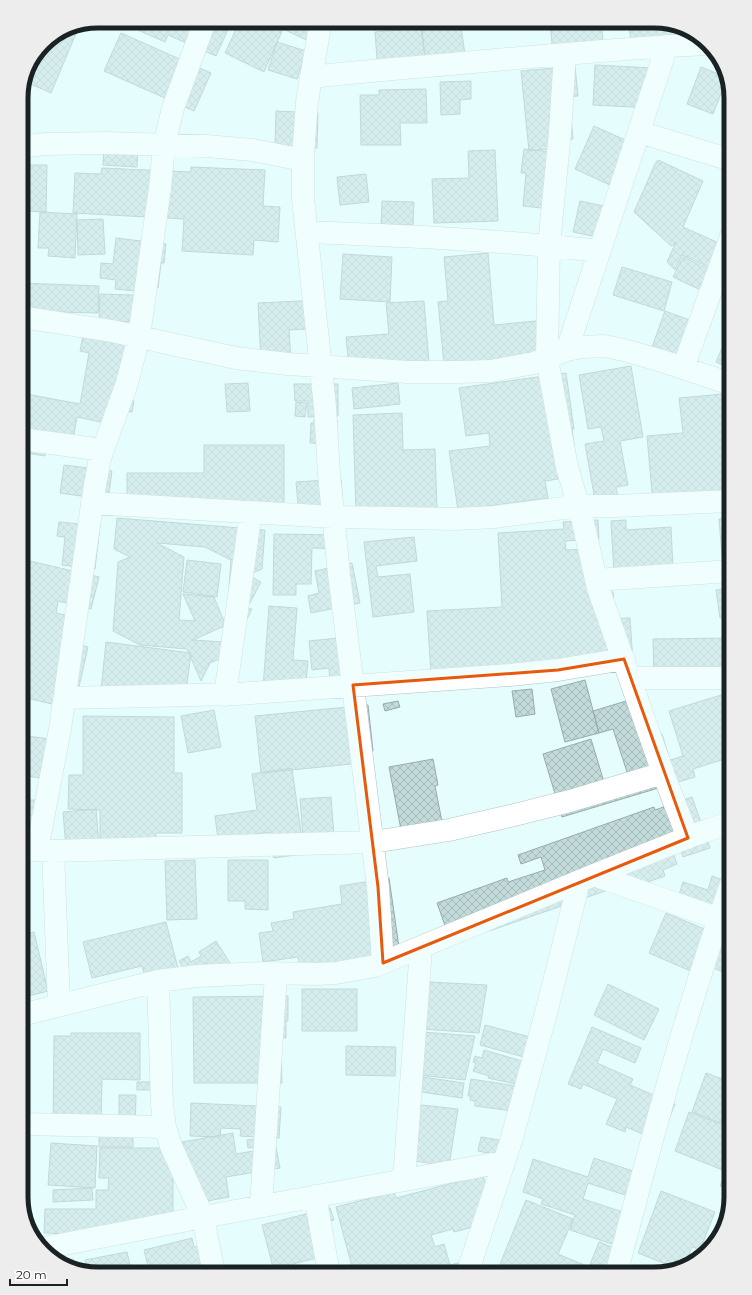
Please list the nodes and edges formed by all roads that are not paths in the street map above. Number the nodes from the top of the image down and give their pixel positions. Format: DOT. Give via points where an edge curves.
graph roads {
  1 [pos="202,28"];
  2 [pos="320,28"];
  3 [pos="698,43"];
  4 [pos="667,46"];
  5 [pos="565,54"];
  6 [pos="311,77"];
  7 [pos="639,132"];
  8 [pos="164,145"];
  9 [pos="28,146"];
  10 [pos="724,158"];
  11 [pos="303,160"];
  12 [pos="307,232"];
  13 [pos="549,245"];
  14 [pos="599,251"];
  15 [pos="724,255"];
  16 [pos="28,318"];
  17 [pos="139,336"];
  18 [pos="567,350"];
  19 [pos="547,359"];
  20 [pos="320,365"];
  21 [pos="683,368"];
  22 [pos="724,382"];
  23 [pos="28,440"];
  24 [pos="103,450"];
  25 [pos="724,501"];
  26 [pos="92,502"];
  27 [pos="579,506"];
  28 [pos="251,512"];
  29 [pos="334,517"];
  30 [pos="724,571"];
  31 [pos="596,580"];
  32 [pos="627,669"];
  33 [pos="724,677"];
  34 [pos="353,686"];
  35 [pos="225,694"];
  36 [pos="65,698"];
  37 [pos="663,773"];
  38 [pos="724,825"];
  39 [pos="688,838"];
  40 [pos="372,842"];
  41 [pos="37,850"];
  42 [pos="587,879"];
  43 [pos="724,921"];
  44 [pos="724,924"];
  45 [pos="421,948"];
  46 [pos="383,963"];
  47 [pos="276,974"];
  48 [pos="158,981"];
  49 [pos="59,1005"];
  50 [pos="28,1013"];
  51 [pos="28,1124"];
  52 [pos="165,1127"];
  53 [pos="503,1162"];
  54 [pos="404,1180"];
  55 [pos="315,1196"];
  56 [pos="261,1206"];
  57 [pos="203,1217"];
  58 [pos="49,1247"];
  59 [pos="213,1267"];
  60 [pos="328,1267"];
  61 [pos="469,1267"];
  62 [pos="618,1267"];
  1 -- 8 [label="street" via="173,108"];
  2 -- 6 [label="street"];
  3 -- 4 [label="street"];
  4 -- 5 [label="street"];
  4 -- 7 [label="street"];
  5 -- 6 [label="street"];
  5 -- 13 [label="street"];
  6 -- 11 [label="street"];
  7 -- 10 [label="street"];
  7 -- 14 [label="street"];
  8 -- 9 [label="street" via="68,143"];
  8 -- 11 [label="street" via="253,150"];
  8 -- 17 [label="street"];
  11 -- 12 [label="street" via="303,198"];
  12 -- 13 [label="street"];
  12 -- 20 [label="street"];
  13 -- 14 [label="street"];
  13 -- 19 [label="street"];
  14 -- 18 [label="street"];
  15 -- 21 [label="street"];
  16 -- 17 [label="street"];
  17 -- 20 [label="street" via="236,358"];
  17 -- 24 [label="street" via="127,383"];
  18 -- 19 [label="street"];
  18 -- 21 [label="street" via="604,346"];
  19 -- 20 [label="street" via="491,371 459,372 408,372"];
  19 -- 27 [label="street" via="567,467"];
  20 -- 29 [label="street"];
  21 -- 22 [label="street"];
  23 -- 24 [label="street"];
  24 -- 26 [label="street"];
  25 -- 27 [label="street"];
  26 -- 28 [label="street"];
  26 -- 36 [label="street"];
  27 -- 29 [label="street" via="494,518"];
  27 -- 31 [label="street"];
  28 -- 29 [label="street"];
  28 -- 35 [label="street"];
  29 -- 34 [label="street"];
  30 -- 31 [label="street"];
  31 -- 32 [label="street"];
  32 -- 33 [label="street"];
  32 -- 34 [label="street" via="550,671"];
  32 -- 37 [label="street"];
  34 -- 35 [label="street"];
  34 -- 40 [label="street"];
  35 -- 36 [label="street"];
  36 -- 41 [label="street"];
  37 -- 39 [label="street"];
  37 -- 40 [label="street" via="506,818"];
  38 -- 39 [label="street"];
  39 -- 42 [label="street"];
  40 -- 41 [label="street"];
  40 -- 46 [label="street"];
  41 -- 49 [label="street"];
  42 -- 43 [label="street"];
  42 -- 45 [label="street"];
  42 -- 53 [label="street"];
  44 -- 62 [label="street" via="658,1113"];
  45 -- 46 [label="street"];
  45 -- 54 [label="street"];
  46 -- 47 [label="street" via="336,973"];
  47 -- 48 [label="street" via="197,976"];
  47 -- 56 [label="street"];
  48 -- 49 [label="street"];
  48 -- 52 [label="street"];
  49 -- 50 [label="street"];
  51 -- 52 [label="street"];
  52 -- 57 [label="street"];
  53 -- 54 [label="street"];
  53 -- 61 [label="street"];
  54 -- 55 [label="street"];
  55 -- 56 [label="street"];
  55 -- 60 [label="street"];
  56 -- 57 [label="street"];
  57 -- 58 [label="street"];
  57 -- 59 [label="street"];
}
